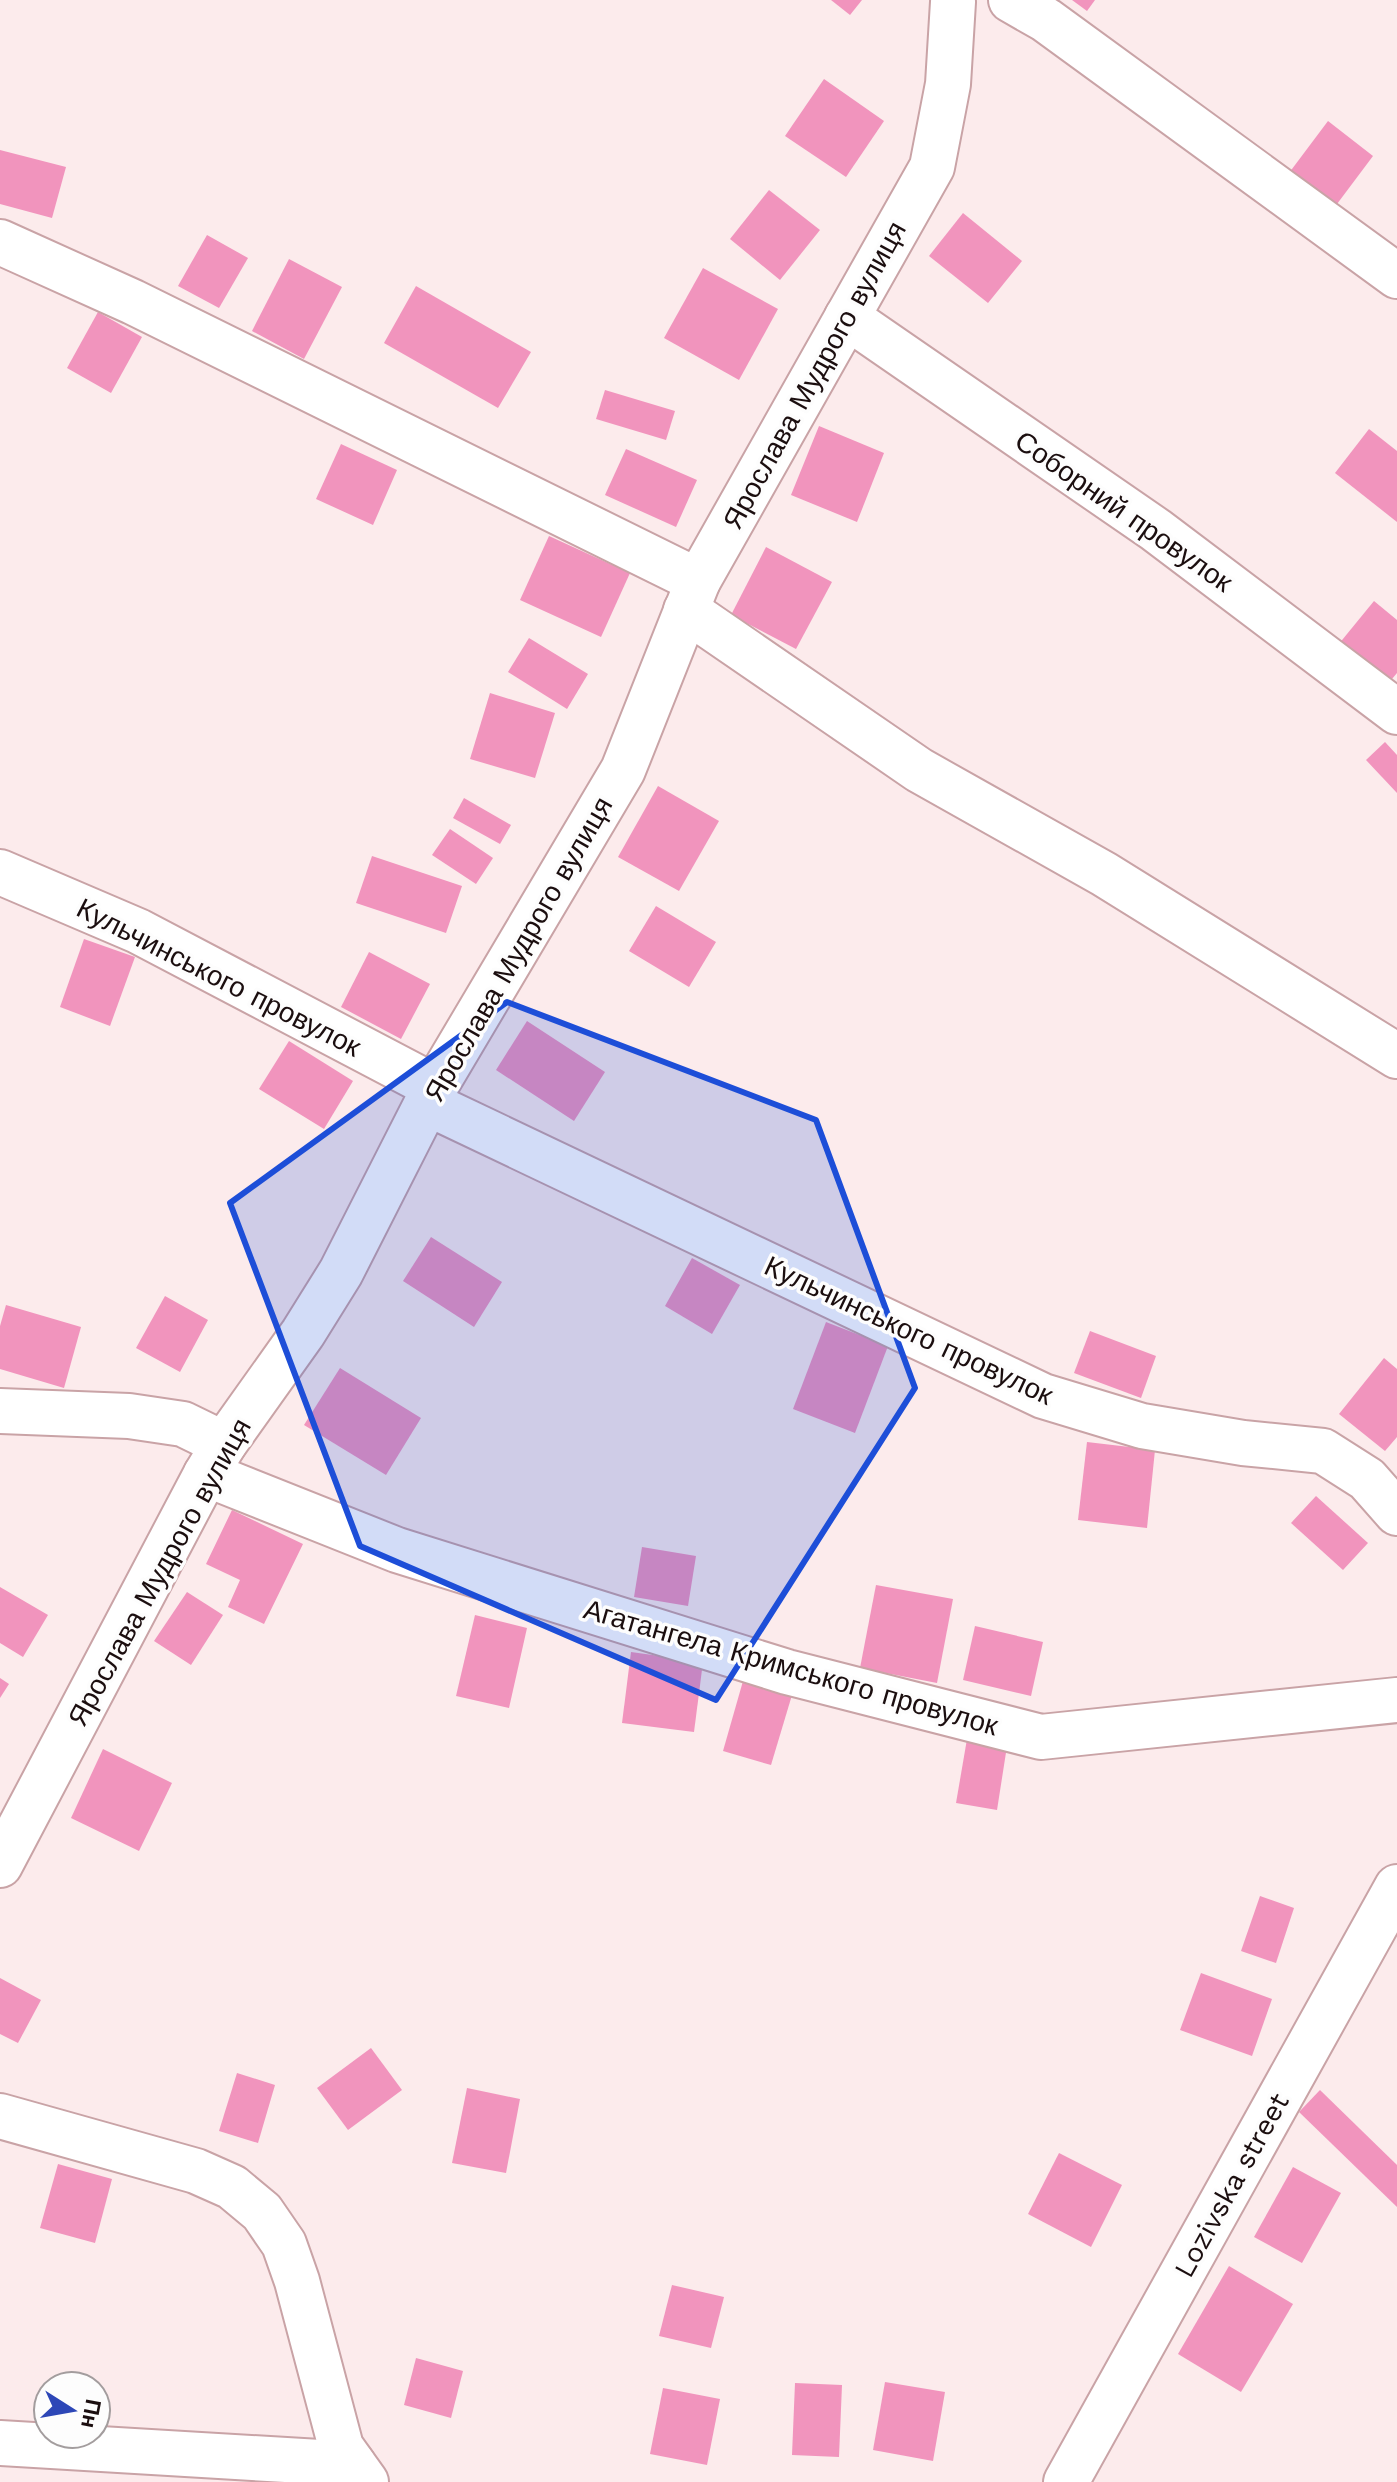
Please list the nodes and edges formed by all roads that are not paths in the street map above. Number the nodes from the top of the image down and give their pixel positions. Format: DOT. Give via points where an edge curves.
graph roads {
  1 [pos="1011,0"];
  2 [pos="956,1"];
  3 [pos="0,242"];
  4 [pos="1397,276"];
  5 [pos="847,317"];
  6 [pos="692,595"];
  7 [pos="1397,712"];
  8 [pos="0,872"];
  9 [pos="1397,1056"];
  10 [pos="431,1095"];
  11 [pos="0,1411"];
  12 [pos="215,1459"];
  13 [pos="1397,1513"];
  14 [pos="1397,1700"];
  15 [pos="0,1865"];
  16 [pos="1397,1887"];
  17 [pos="0,2116"];
  18 [pos="0,2443"];
  19 [pos="359,2473"];
  20 [pos="1066,2482"];
  1 -- 4 [label="street" via="1046,20"];
  2 -- 5 [label="street, Ярослава Мудрого вулиця" via="932,167"];
  3 -- 6 [label="street" via="133,302"];
  5 -- 6 [label="street, Ярослава Мудрого вулиця"];
  5 -- 7 [label="street, Соборний провулок" via="1156,530"];
  6 -- 9 [label="street" via="919,770 1104,874"];
  6 -- 10 [label="street, Ярослава Мудрого вулиця" via="623,770"];
  8 -- 10 [label="street, Кульчинського провулок" via="138,931"];
  10 -- 12 [label="street, Ярослава Мудрого вулиця" via="341,1272"];
  10 -- 13 [label="street, Кульчинського провулок" via="1043,1396 1142,1426 1323,1451 1367,1479"];
  11 -- 12 [label="street, Агатангела Кримського провулок" via="129,1416 183,1424"];
  12 -- 14 [label="street, Агатангела Кримського провулок" via="397,1550 787,1672 1041,1737"];
  12 -- 15 [label="street, Ярослава Мудрого вулиця"];
  16 -- 20 [label="street, Lozivska street"];
  17 -- 19 [label="street" via="196,2171 232,2187 262,2212 284,2244 341,2447"];
  18 -- 19 [label="street"];
}
